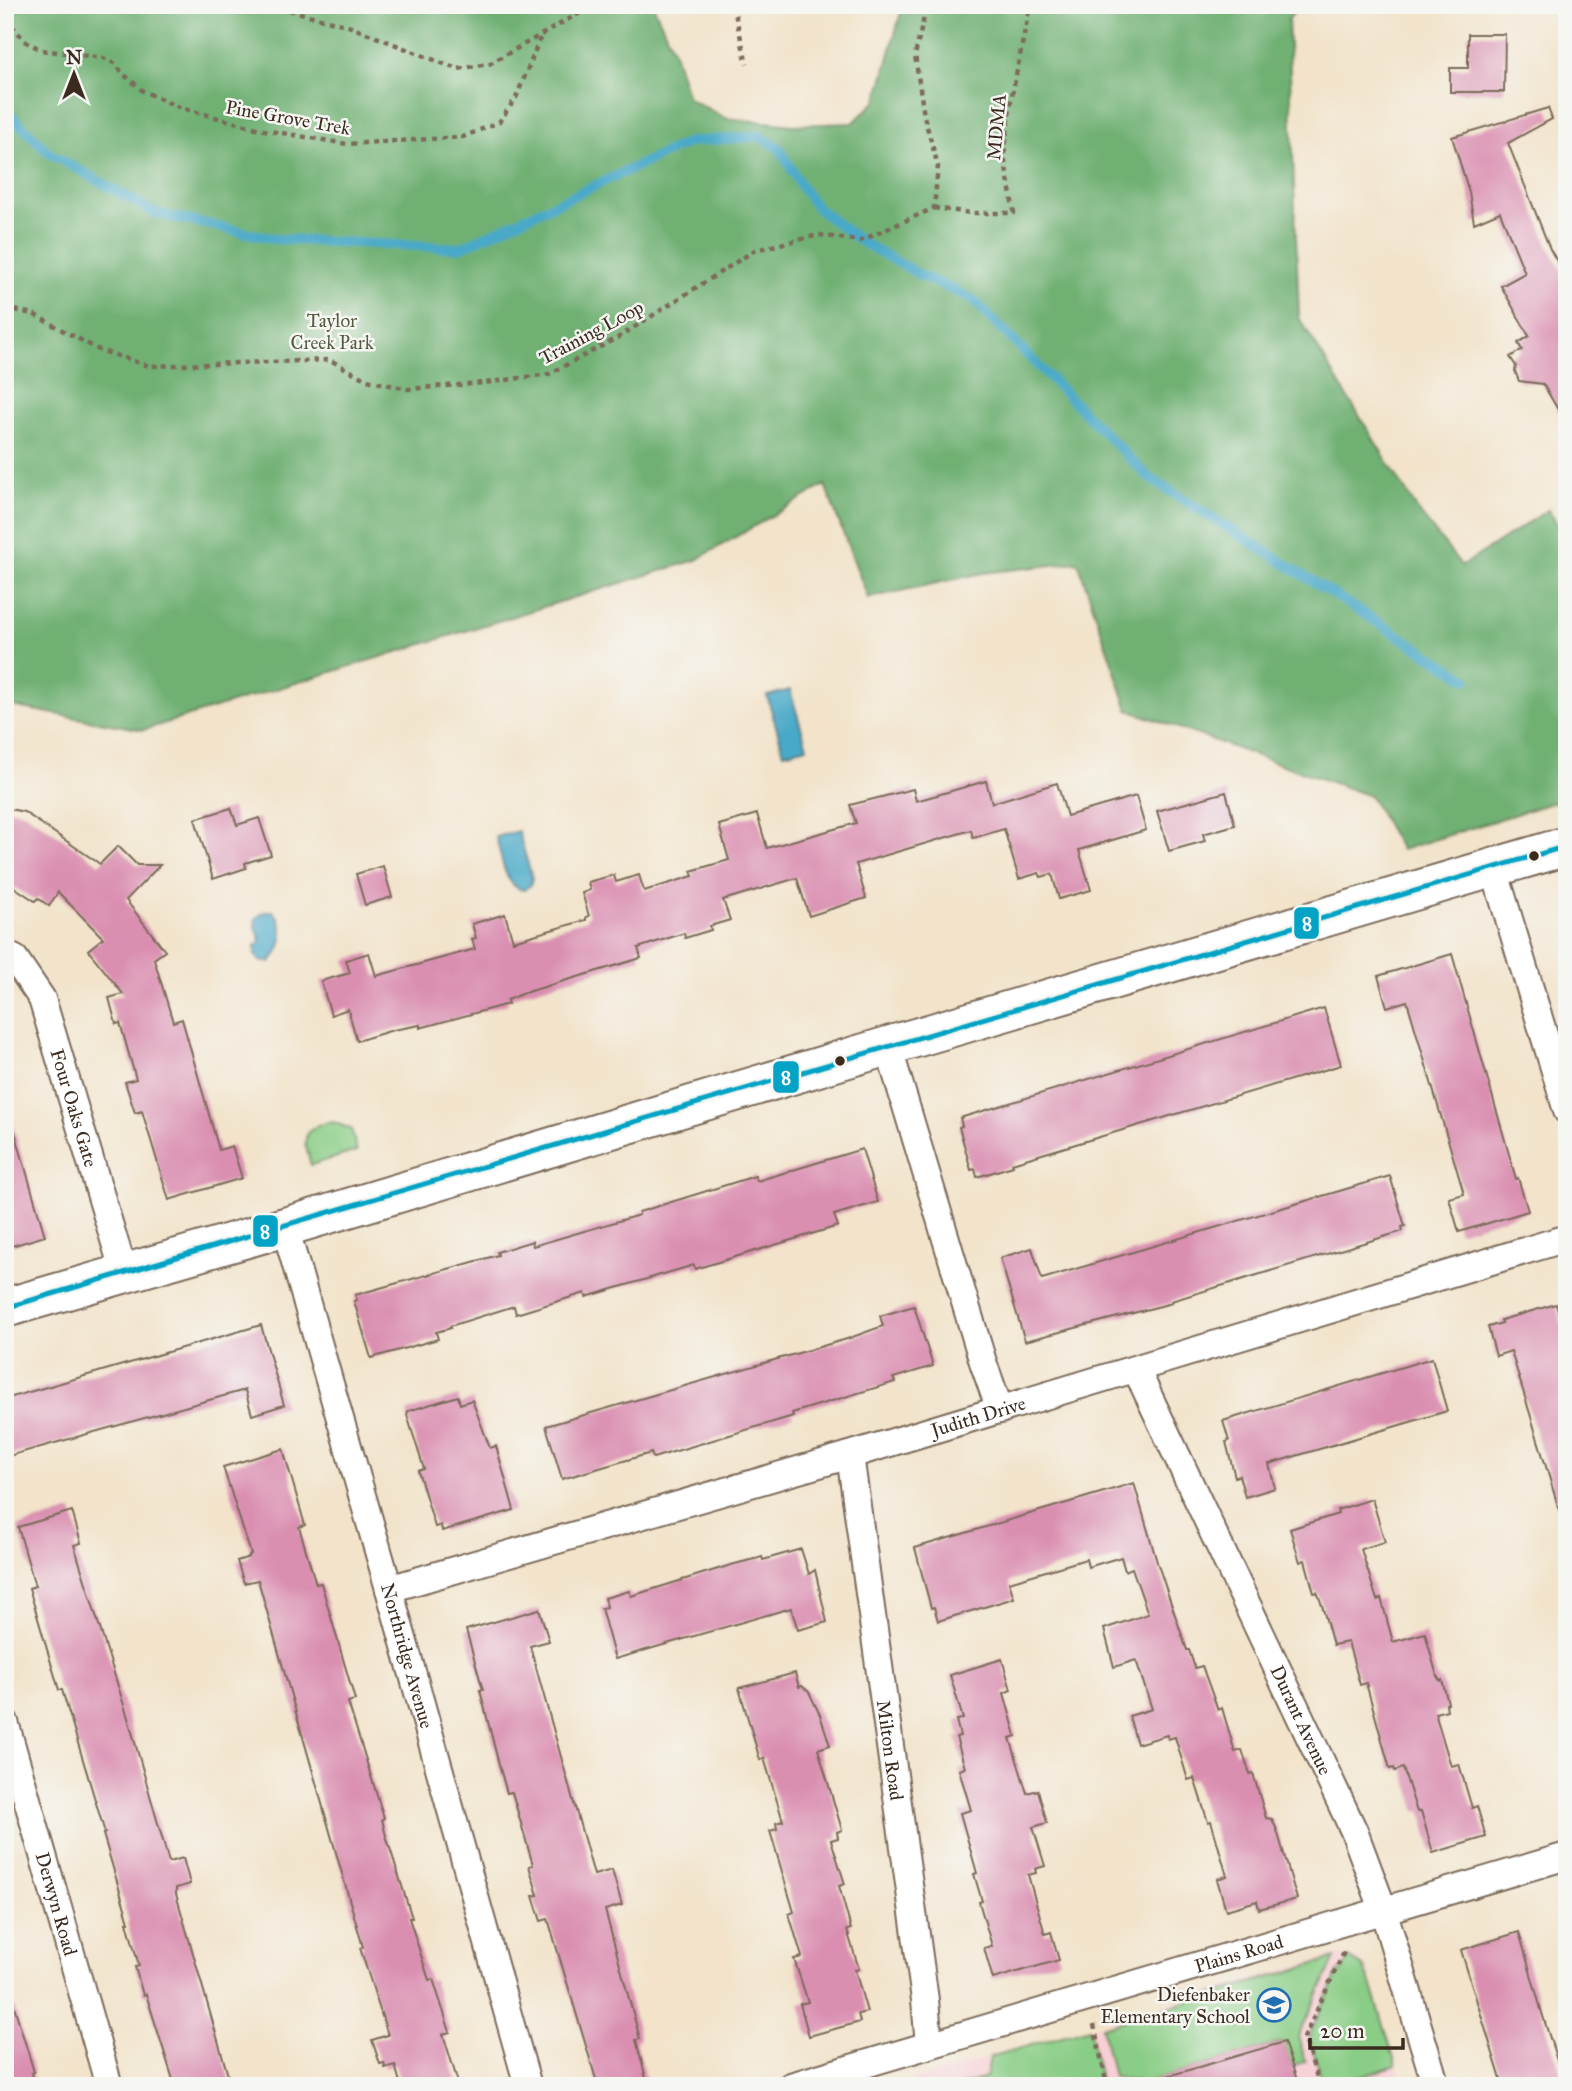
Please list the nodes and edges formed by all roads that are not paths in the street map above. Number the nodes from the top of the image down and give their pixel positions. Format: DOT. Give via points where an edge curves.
graph roads {
  1 [pos="1567,846"];
  2 [pos="1494,869"];
  3 [pos="5,954"];
  4 [pos="888,1046"];
  5 [pos="1567,1111"];
  6 [pos="285,1227"];
  7 [pos="1567,1238"];
  8 [pos="124,1273"];
  9 [pos="5,1308"];
  10 [pos="1136,1368"];
  11 [pos="1000,1410"];
  12 [pos="850,1455"];
  13 [pos="389,1589"];
  14 [pos="5,1722"];
  15 [pos="1567,1856"];
  16 [pos="1383,1909"];
  17 [pos="929,2045"];
  18 [pos="108,2086"];
  19 [pos="528,2086"];
  20 [pos="791,2086"];
  21 [pos="1436,2086"];
  1 -- 2 [label="main road"];
  2 -- 4 [label="main road"];
  2 -- 5 [label="street"];
  3 -- 8 [label="street, Four Oaks Gate" via="15,959 42,999"];
  4 -- 6 [label="main road"];
  4 -- 11 [label="street"];
  6 -- 8 [label="main road"];
  6 -- 13 [label="street, Northridge Avenue"];
  7 -- 10 [label="street, Judith Drive"];
  8 -- 9 [label="main road"];
  10 -- 11 [label="street, Judith Drive"];
  10 -- 16 [label="street, Durant Avenue" via="1354,1831"];
  11 -- 12 [label="street, Judith Drive"];
  12 -- 13 [label="street, Judith Drive"];
  12 -- 17 [label="street, Milton Road"];
  13 -- 19 [label="street, Northridge Avenue"];
  14 -- 18 [label="street, Derwyn Road"];
  15 -- 16 [label="street, Plains Road"];
  16 -- 17 [label="street, Plains Road"];
  16 -- 21 [label="street, Durant Avenue"];
  17 -- 20 [label="street, Plains Road"];
}
